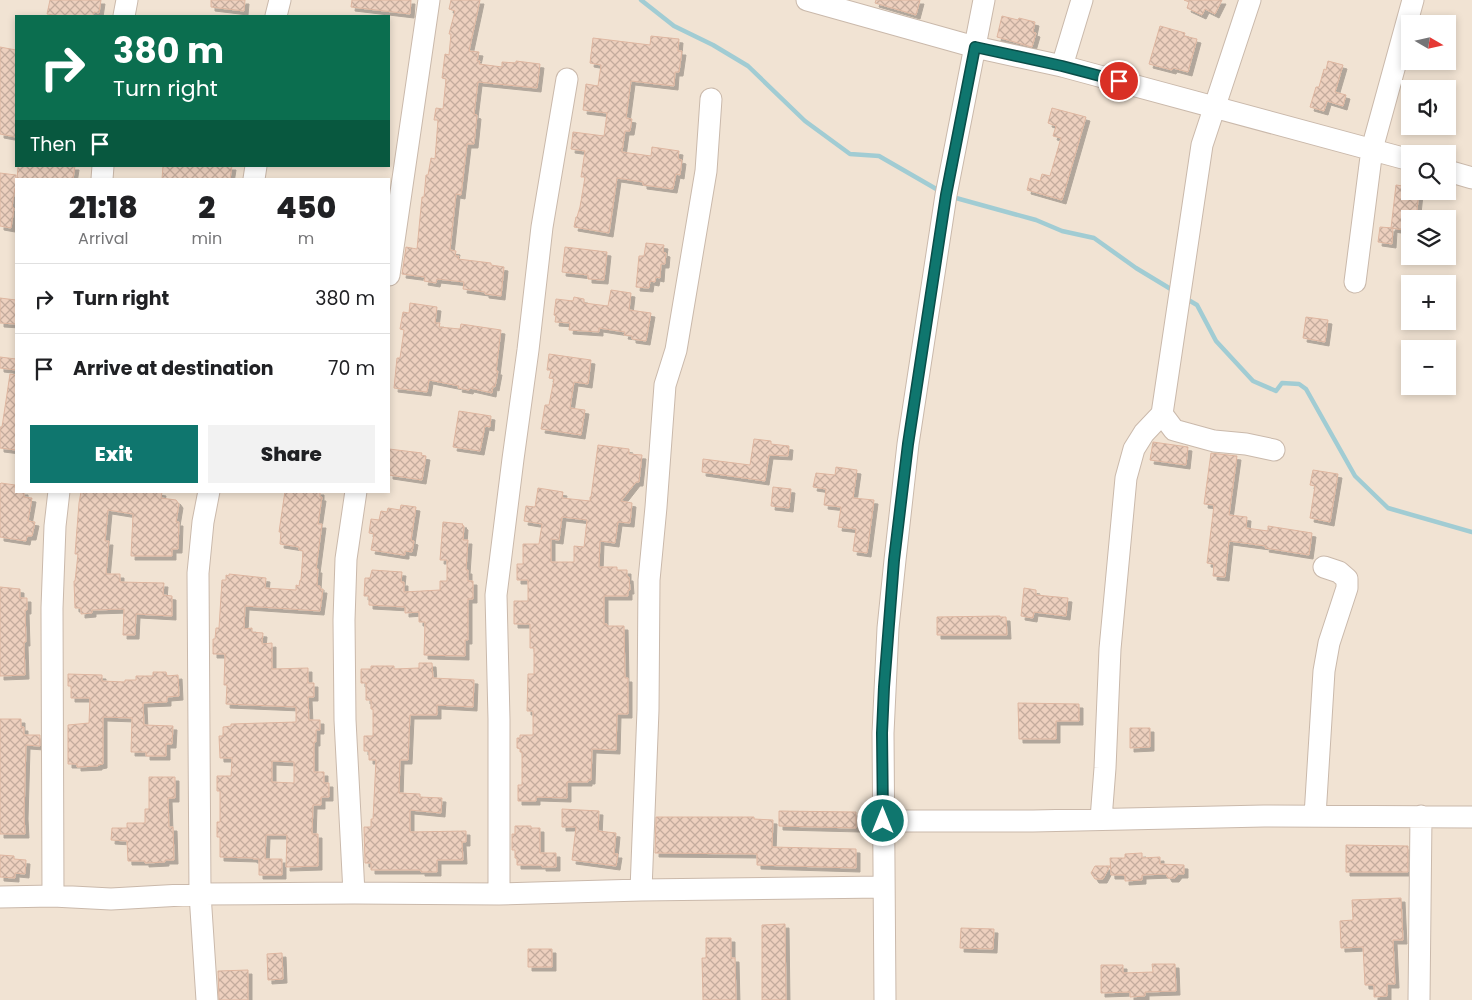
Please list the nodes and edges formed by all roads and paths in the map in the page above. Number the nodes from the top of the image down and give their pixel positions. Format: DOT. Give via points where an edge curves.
graph roads {
  1 [pos="127,0"];
  2 [pos="280,0"];
  3 [pos="429,0"];
  4 [pos="807,0"];
  5 [pos="984,0"];
  6 [pos="1082,0"];
  7 [pos="1250,0"];
  8 [pos="1413,0"];
  9 [pos="124,15"];
  10 [pos="276,15"];
  11 [pos="975,47"];
  12 [pos="1062,66"];
  13 [pos="567,79"];
  14 [pos="711,99"];
  15 [pos="1215,107"];
  16 [pos="1372,149"];
  17 [pos="1401,157"];
  18 [pos="1456,173"];
  19 [pos="1472,178"];
  20 [pos="390,268"];
  21 [pos="1355,282"];
  22 [pos="1162,414"];
  23 [pos="1274,450"];
  24 [pos="59,493"];
  25 [pos="209,493"];
  26 [pos="356,493"];
  27 [pos="1324,567"];
  28 [pos="1315,816"];
  29 [pos="1421,816"];
  30 [pos="1472,817"];
  31 [pos="1101,819"];
  32 [pos="883,821"];
  33 [pos="883,887"];
  34 [pos="641,890"];
  35 [pos="354,893"];
  36 [pos="200,894"];
  37 [pos="499,894"];
  38 [pos="53,896"];
  39 [pos="0,898"];
  40 [pos="207,1000"];
  41 [pos="885,1000"];
  42 [pos="1419,1000"];
  1 -- 9 [label="street"];
  2 -- 10 [label="street"];
  3 -- 20 [label="street"];
  4 -- 11 [label="street"];
  5 -- 11 [label="street"];
  6 -- 12 [label="street"];
  7 -- 15 [label="street"];
  8 -- 16 [label="street"];
  11 -- 12 [label="street"];
  11 -- 32 [label="street" via="946,195 908,444 884,687"];
  12 -- 15 [label="street"];
  13 -- 37 [label="street" via="542,227 496,595"];
  14 -- 34 [label="street" via="706,171 676,350 665,385 649,580"];
  15 -- 16 [label="street"];
  15 -- 22 [label="street" via="1202,145"];
  16 -- 17 [label="street"];
  16 -- 21 [label="street"];
  18 -- 19 [label="street"];
  22 -- 23 [label="street" via="1174,430"];
  22 -- 31 [label="street" via="1134,448 1126,478 1110,640"];
  24 -- 38 [label="street" via="52,608"];
  25 -- 36 [label="street" via="198,573"];
  26 -- 35 [label="street" via="346,559 344,620 345,720"];
  27 -- 28 [label="street" via="1347,578 1347,588 1328,643"];
  28 -- 29 [label="street"];
  28 -- 31 [label="street"];
  29 -- 30 [label="street"];
  29 -- 42 [label="street"];
  31 -- 32 [label="street"];
  32 -- 33 [label="street"];
  33 -- 34 [label="street"];
  33 -- 41 [label="street"];
  34 -- 37 [label="street"];
  35 -- 36 [label="street"];
  35 -- 37 [label="street"];
  36 -- 38 [label="street" via="111,899"];
  36 -- 40 [label="street"];
  38 -- 39 [label="street"];
}
